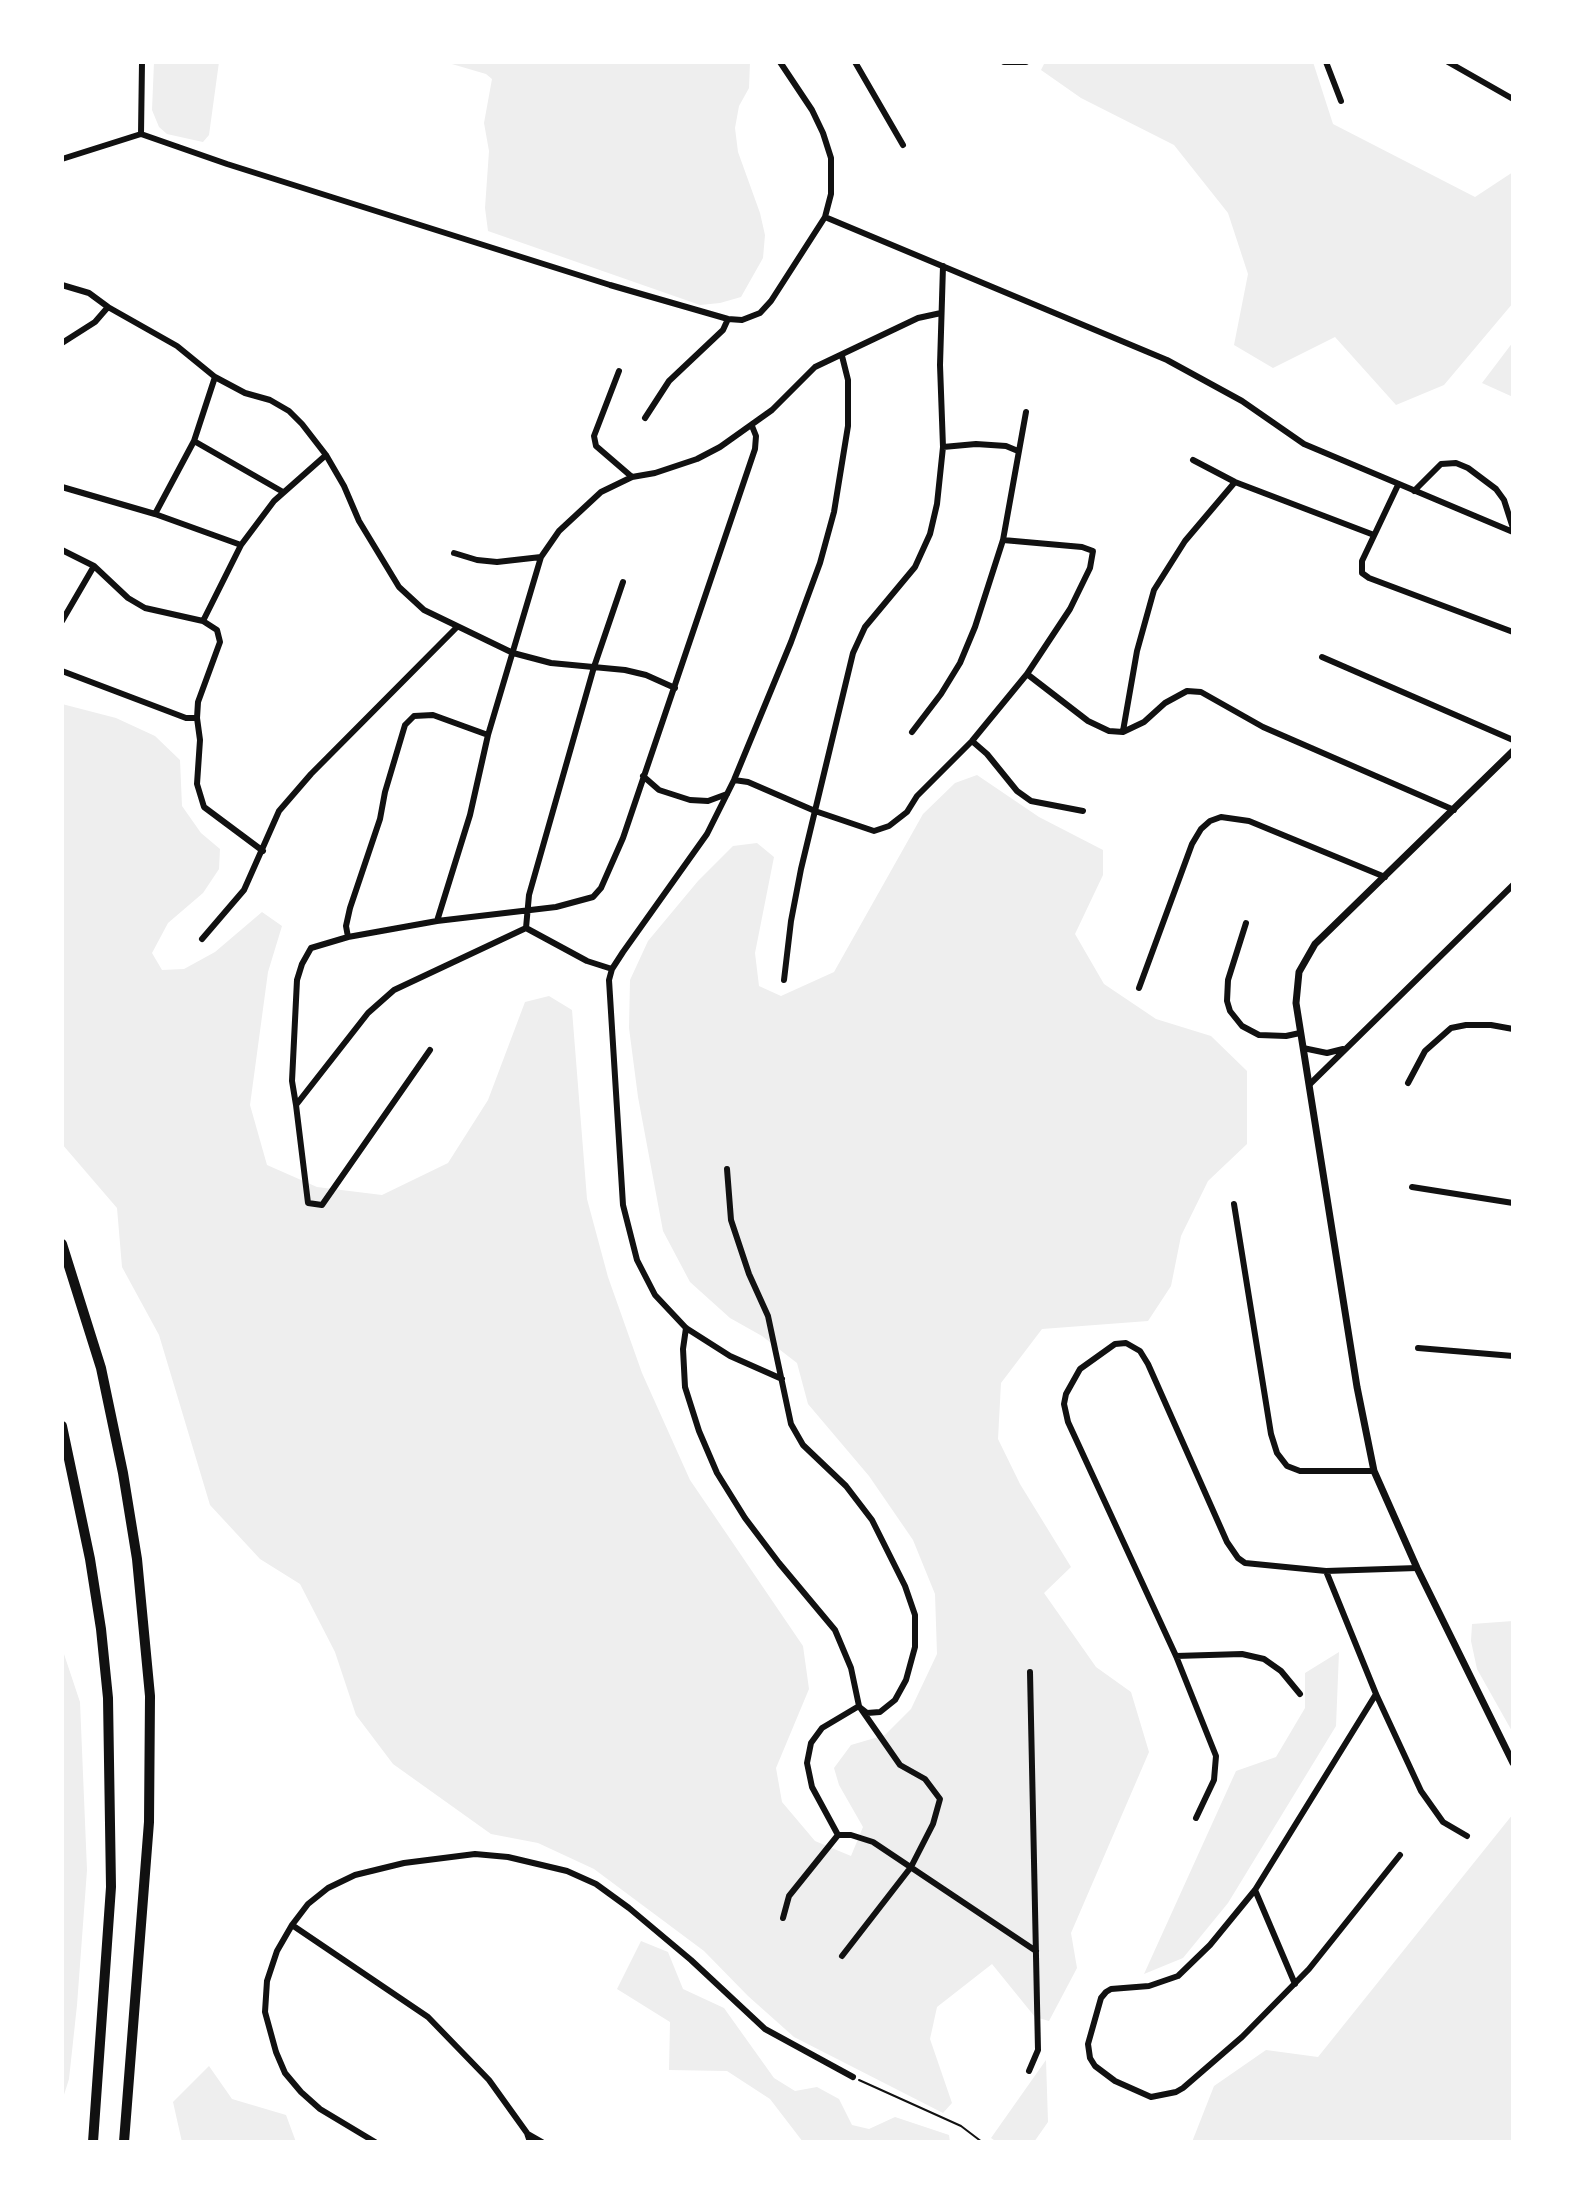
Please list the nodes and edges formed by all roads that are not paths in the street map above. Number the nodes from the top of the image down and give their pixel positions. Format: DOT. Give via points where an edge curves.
graph roads {
  1 [pos="142,62"];
  2 [pos="780,62"];
  3 [pos="855,62"];
  4 [pos="1004,62"];
  5 [pos="1026,62"];
  6 [pos="1326,62"];
  7 [pos="1448,62"];
  8 [pos="1513,99"];
  9 [pos="1341,101"];
  10 [pos="141,134"];
  11 [pos="903,145"];
  12 [pos="62,159"];
  13 [pos="825,217"];
  14 [pos="943,266"];
  15 [pos="62,285"];
  16 [pos="108,307"];
  17 [pos="941,313"];
  18 [pos="728,319"];
  19 [pos="62,343"];
  20 [pos="842,356"];
  21 [pos="619,371"];
  22 [pos="215,377"];
  23 [pos="1026,412"];
  24 [pos="645,418"];
  25 [pos="752,426"];
  26 [pos="194,441"];
  27 [pos="943,447"];
  28 [pos="1018,451"];
  29 [pos="326,455"];
  30 [pos="1193,460"];
  31 [pos="632,477"];
  32 [pos="1235,482"];
  33 [pos="1398,485"];
  34 [pos="62,487"];
  35 [pos="1414,491"];
  36 [pos="283,492"];
  37 [pos="155,514"];
  38 [pos="1513,530"];
  39 [pos="1374,535"];
  40 [pos="1003,540"];
  41 [pos="241,545"];
  42 [pos="62,550"];
  43 [pos="454,553"];
  44 [pos="541,557"];
  45 [pos="94,566"];
  46 [pos="623,582"];
  47 [pos="62,621"];
  48 [pos="203,621"];
  49 [pos="457,627"];
  50 [pos="1513,632"];
  51 [pos="513,653"];
  52 [pos="1322,657"];
  53 [pos="594,667"];
  54 [pos="62,671"];
  55 [pos="1027,674"];
  56 [pos="675,688"];
  57 [pos="197,718"];
  58 [pos="912,732"];
  59 [pos="1123,732"];
  60 [pos="488,735"];
  61 [pos="1513,740"];
  62 [pos="972,741"];
  63 [pos="1513,751"];
  64 [pos="643,776"];
  65 [pos="734,780"];
  66 [pos="727,794"];
  67 [pos="1454,810"];
  68 [pos="815,811"];
  69 [pos="1083,811"];
  70 [pos="263,851"];
  71 [pos="1385,877"];
  72 [pos="1513,885"];
  73 [pos="529,910"];
  74 [pos="437,921"];
  75 [pos="1246,923"];
  76 [pos="526,928"];
  77 [pos="348,937"];
  78 [pos="202,939"];
  79 [pos="612,969"];
  80 [pos="784,980"];
  81 [pos="1139,988"];
  82 [pos="1513,1029"];
  83 [pos="1300,1033"];
  84 [pos="1303,1048"];
  85 [pos="1343,1049"];
  86 [pos="430,1050"];
  87 [pos="1408,1083"];
  88 [pos="1310,1084"];
  89 [pos="296,1105"];
  90 [pos="727,1169"];
  91 [pos="1412,1187"];
  92 [pos="1513,1203"];
  93 [pos="1234,1204"];
  94 [pos="62,1244"];
  95 [pos="686,1328"];
  96 [pos="1418,1348"];
  97 [pos="1513,1356"];
  98 [pos="782,1379"];
  99 [pos="62,1426"];
  100 [pos="1374,1471"];
  101 [pos="1417,1568"];
  102 [pos="1326,1571"];
  103 [pos="1176,1656"];
  104 [pos="1030,1672"];
  105 [pos="1300,1694"];
  106 [pos="1376,1694"];
  107 [pos="859,1706"];
  108 [pos="1513,1763"];
  109 [pos="1196,1818"];
  110 [pos="838,1835"];
  111 [pos="1467,1836"];
  112 [pos="1400,1855"];
  113 [pos="911,1867"];
  114 [pos="1255,1890"];
  115 [pos="783,1918"];
  116 [pos="292,1925"];
  117 [pos="1036,1951"];
  118 [pos="842,1956"];
  119 [pos="1295,1984"];
  120 [pos="1029,2071"];
  121 [pos="853,2077"];
  122 [pos="527,2133"];
  123 [pos="93,2142"];
  124 [pos="124,2142"];
  125 [pos="375,2142"];
  126 [pos="530,2142"];
  127 [pos="542,2142"];
  1 -- 10 [label="street"];
  2 -- 13 [label="street" via="812,110 831,158"];
  3 -- 11 [label="street"];
  4 -- 5 [label="street"];
  6 -- 9 [label="street"];
  7 -- 8 [label="street"];
  10 -- 12 [label="street"];
  10 -- 18 [label="street"];
  13 -- 14 [label="street"];
  13 -- 18 [label="street" via="760,313"];
  14 -- 17 [label="street"];
  14 -- 33 [label="street" via="1167,360 1221,388 1304,444"];
  15 -- 16 [label="street" via="89,293"];
  16 -- 19 [label="street"];
  16 -- 22 [label="street" via="177,346"];
  17 -- 20 [label="street" via="918,318"];
  17 -- 27 [label="street"];
  18 -- 24 [label="street" via="669,381"];
  20 -- 25 [label="street" via="815,367"];
  20 -- 65 [label="street" via="848,426 834,512 796,629"];
  21 -- 31 [label="street" via="594,436 596,446"];
  22 -- 26 [label="street"];
  22 -- 29 [label="street" via="289,411"];
  23 -- 28 [label="street"];
  25 -- 31 [label="street" via="697,459"];
  25 -- 56 [label="street" via="755,449"];
  26 -- 36 [label="street"];
  26 -- 37 [label="street"];
  27 -- 28 [label="street" via="976,444"];
  27 -- 68 [label="street" via="930,534 915,567 865,627 853,653"];
  28 -- 40 [label="street"];
  29 -- 36 [label="street"];
  29 -- 49 [label="street" via="399,587 424,610"];
  30 -- 32 [label="street"];
  31 -- 44 [label="street" via="582,507"];
  32 -- 39 [label="street"];
  32 -- 59 [label="street" via="1185,541 1154,590"];
  33 -- 35 [label="street"];
  33 -- 39 [label="street"];
  34 -- 37 [label="street"];
  35 -- 38 [label="street"];
  35 -- 38 [label="street" via="1441,464 1456,463 1496,489"];
  36 -- 41 [label="street"];
  37 -- 41 [label="street"];
  39 -- 50 [label="street" via="1361,566 1364,575"];
  40 -- 55 [label="street" via="1093,551 1082,588"];
  40 -- 58 [label="street" via="960,663"];
  41 -- 48 [label="street"];
  42 -- 45 [label="street"];
  43 -- 44 [label="street" via="497,562"];
  44 -- 51 [label="street"];
  45 -- 47 [label="street"];
  45 -- 48 [label="street" via="145,608"];
  46 -- 53 [label="street"];
  48 -- 57 [label="street" via="217,630 220,642"];
  49 -- 51 [label="street"];
  49 -- 70 [label="street" via="311,774 279,811"];
  51 -- 53 [label="street"];
  51 -- 60 [label="street"];
  52 -- 61 [label="street"];
  53 -- 56 [label="street" via="646,675"];
  53 -- 73 [label="street"];
  54 -- 57 [label="street"];
  55 -- 59 [label="street" via="1088,721"];
  55 -- 62 [label="street"];
  56 -- 64 [label="street"];
  57 -- 70 [label="street" via="197,784 204,807"];
  59 -- 67 [label="street" via="1187,691 1201,692 1263,727"];
  60 -- 74 [label="street"];
  60 -- 77 [label="street" via="433,715 414,716 405,725 350,908"];
  62 -- 68 [label="street" via="889,826 874,831"];
  62 -- 69 [label="street" via="1031,801"];
  63 -- 67 [label="street"];
  64 -- 66 [label="street" via="659,790 690,800"];
  64 -- 73 [label="street" via="601,888 593,897"];
  65 -- 66 [label="street"];
  65 -- 68 [label="street"];
  66 -- 79 [label="street" via="707,834"];
  67 -- 71 [label="street"];
  68 -- 80 [label="street"];
  70 -- 78 [label="street" via="244,890"];
  71 -- 81 [label="street" via="1249,821 1210,821 1192,844"];
  71 -- 83 [label="street" via="1305,958 1297,985"];
  72 -- 85 [label="street"];
  73 -- 74 [label="street"];
  73 -- 76 [label="street"];
  74 -- 77 [label="street"];
  75 -- 83 [label="street" via="1228,980 1230,1011 1259,1035"];
  76 -- 79 [label="street"];
  76 -- 89 [label="street" via="394,990 368,1013"];
  77 -- 89 [label="street" via="311,948 297,980 292,1081"];
  79 -- 95 [label="street" via="623,1205 637,1260 655,1295"];
  82 -- 87 [label="street" via="1451,1028 1425,1051"];
  83 -- 84 [label="street"];
  84 -- 85 [label="street" via="1327,1053"];
  84 -- 88 [label="street"];
  85 -- 88 [label="street"];
  86 -- 89 [label="street" via="322,1205 308,1203"];
  88 -- 100 [label="street"];
  90 -- 98 [label="street" via="731,1220 768,1316"];
  91 -- 92 [label="street"];
  93 -- 100 [label="street" via="1277,1453 1287,1466 1300,1471"];
  94 -- 124 [label="highway" via="101,1368 123,1473 150,1696 149,1822"];
  95 -- 98 [label="street" via="730,1356"];
  95 -- 107 [label="street" via="685,1387 717,1473 745,1518 835,1630"];
  96 -- 97 [label="street"];
  98 -- 107 [label="street" via="791,1424 803,1445 872,1520 915,1615 915,1647 895,1700 880,1712 867,1713"];
  99 -- 123 [label="highway" via="90,1559 108,1698 111,1887"];
  100 -- 101 [label="street"];
  101 -- 102 [label="street"];
  101 -- 108 [label="street"];
  102 -- 103 [label="street" via="1252,1565 1238,1558 1148,1364 1133,1345 1115,1344 1080,1369 1066,1394 1065,1411"];
  102 -- 106 [label="street"];
  103 -- 105 [label="street" via="1242,1654 1264,1659"];
  103 -- 109 [label="street" via="1216,1756 1214,1780"];
  104 -- 117 [label="street"];
  106 -- 111 [label="street" via="1421,1791 1443,1822"];
  106 -- 114 [label="street"];
  107 -- 110 [label="street" via="822,1728 811,1743 807,1763 812,1787"];
  107 -- 113 [label="street" via="900,1765 925,1779 940,1799"];
  110 -- 113 [label="street" via="873,1842"];
  110 -- 115 [label="street" via="789,1896"];
  112 -- 119 [label="street"];
  113 -- 117 [label="street"];
  113 -- 118 [label="street"];
  114 -- 119 [label="street"];
  114 -- 119 [label="street" via="1178,1976 1106,1992 1088,2051 1095,2066 1115,2081 1151,2097 1169,2094 1205,2071"];
  116 -- 121 [label="street" via="328,1888 404,1863 475,1854 546,1865 581,1878 629,1908 765,2029"];
  116 -- 122 [label="street" via="428,2017 489,2080"];
  116 -- 125 [label="street" via="267,1981 265,2012 276,2052 301,2092"];
  117 -- 120 [label="street" via="1038,2050"];
  122 -- 126 [label="street"];
  122 -- 127 [label="street"];
}
